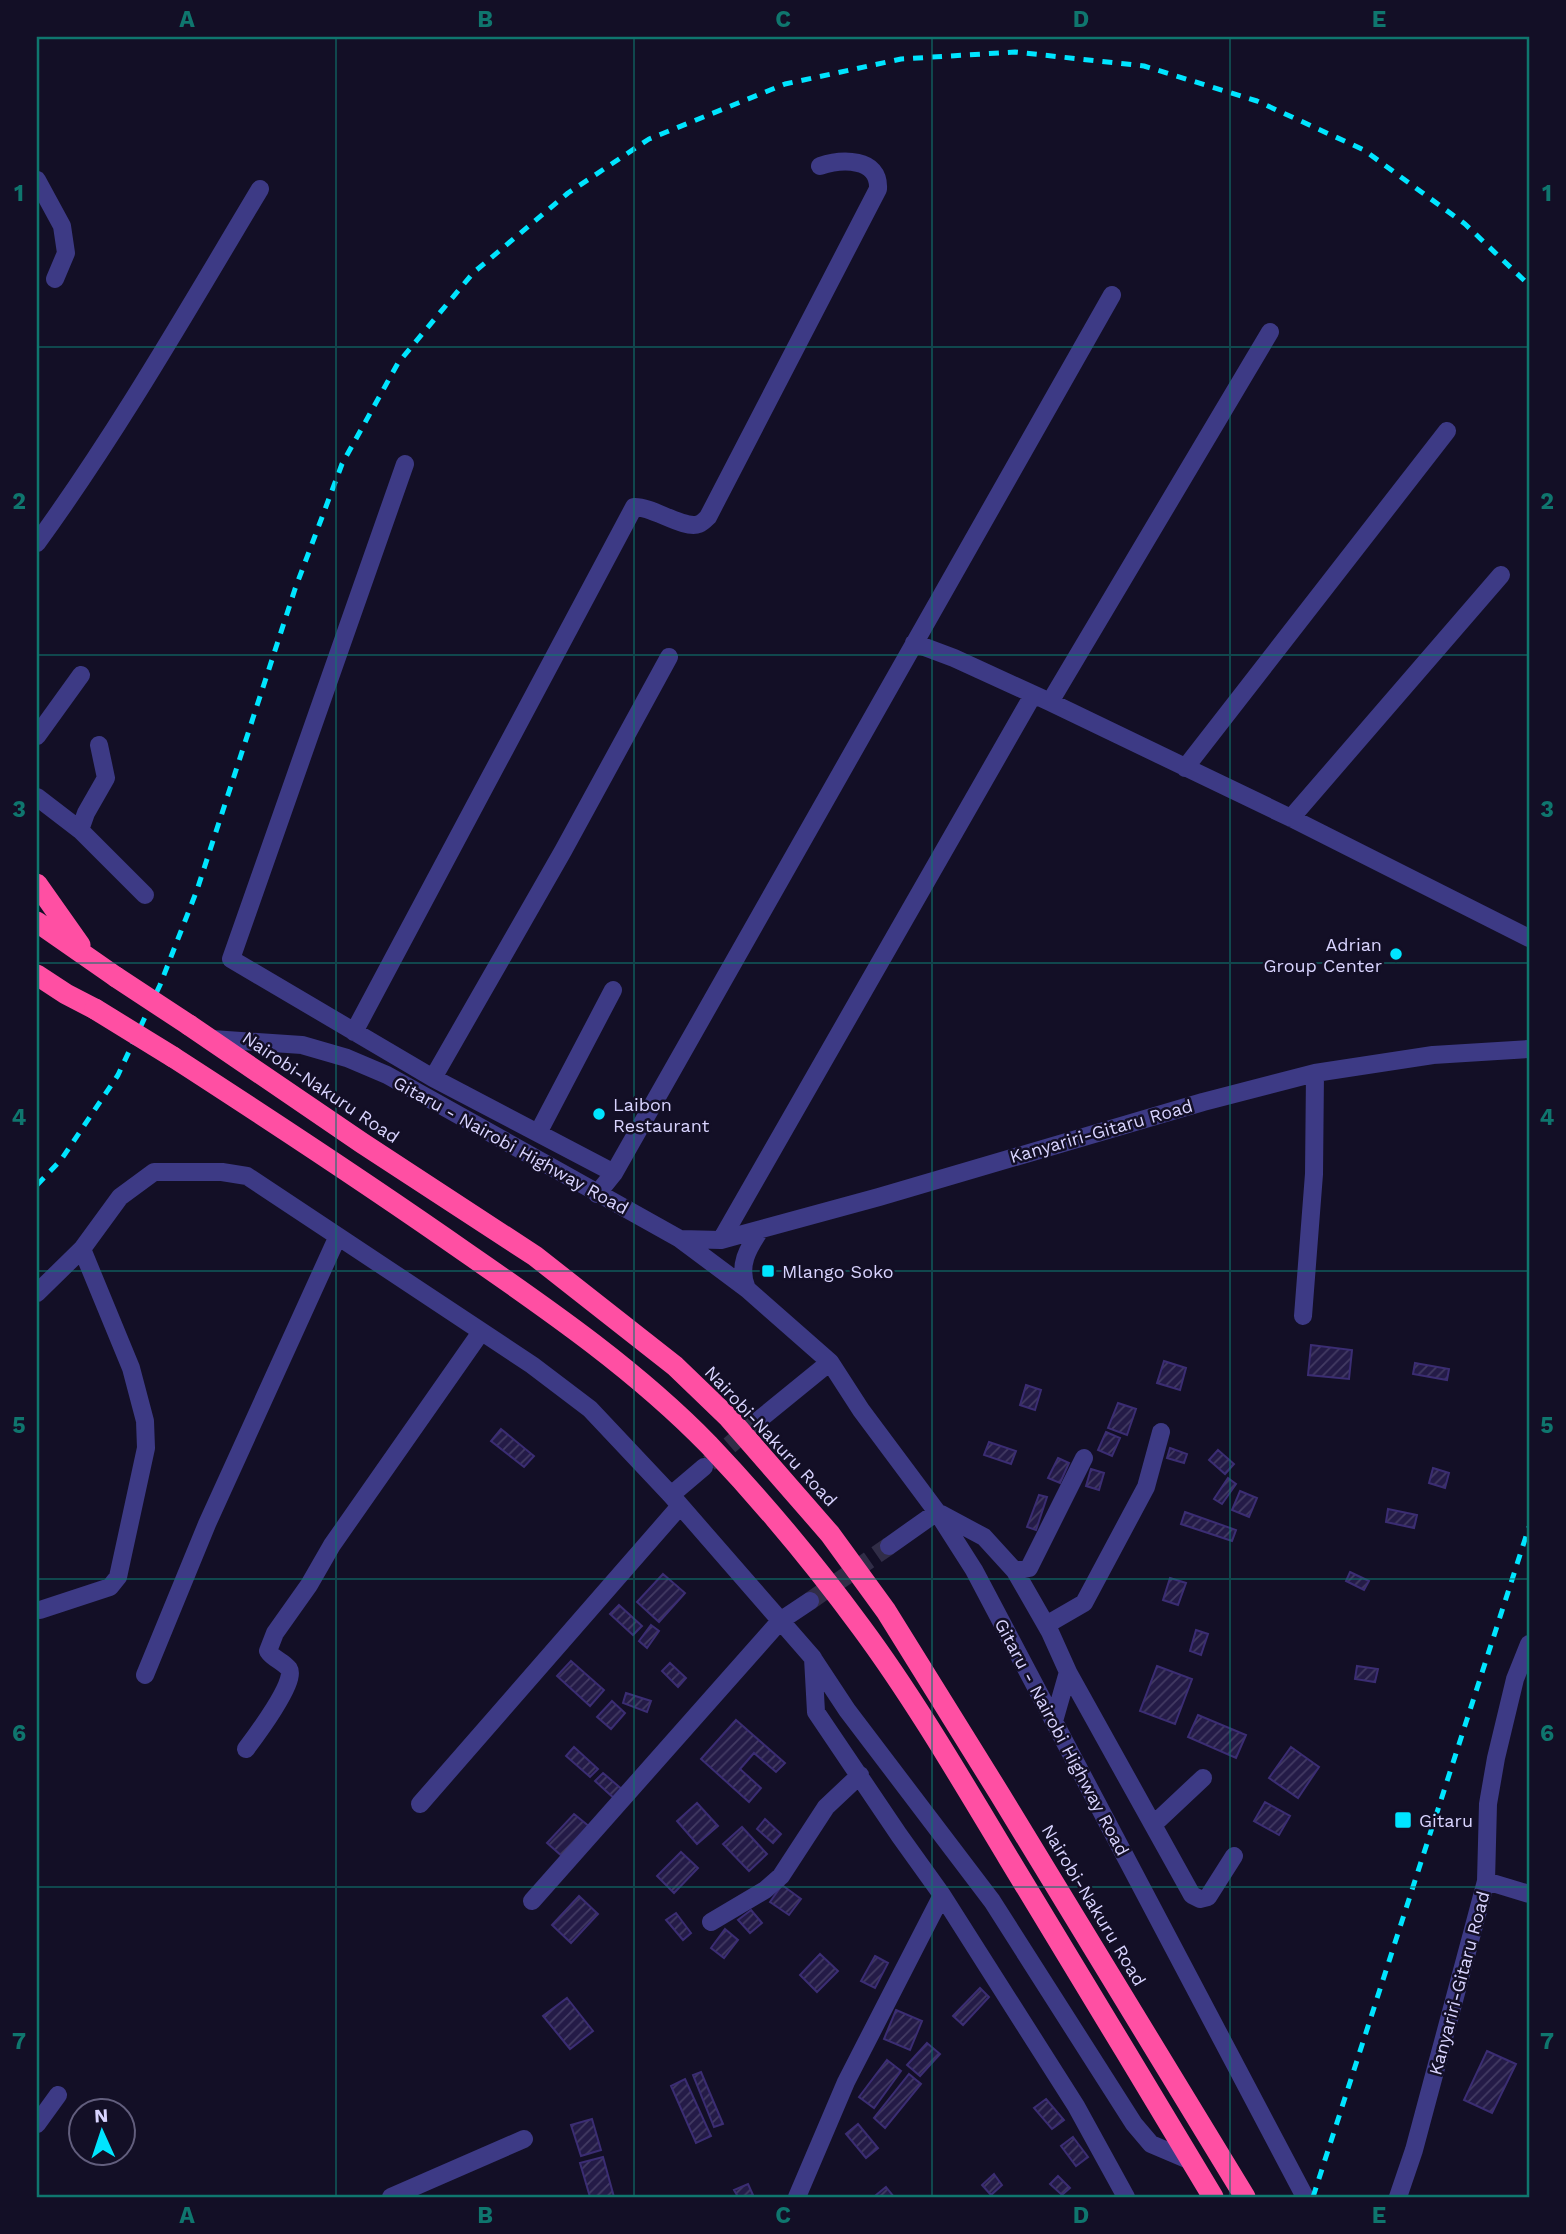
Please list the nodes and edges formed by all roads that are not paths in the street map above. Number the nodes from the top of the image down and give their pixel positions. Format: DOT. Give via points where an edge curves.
graph roads {
  1 [pos="820,166"];
  2 [pos="37,180"];
  3 [pos="260,189"];
  4 [pos="55,279"];
  5 [pos="1112,295"];
  6 [pos="1270,332"];
  7 [pos="1447,431"];
  8 [pos="405,464"];
  9 [pos="37,543"];
  10 [pos="1500,575"];
  11 [pos="914,643"];
  12 [pos="669,657"];
  13 [pos="81,675"];
  14 [pos="1041,698"];
  15 [pos="37,736"];
  16 [pos="99,746"];
  17 [pos="1185,768"];
  18 [pos="37,797"];
  19 [pos="1291,818"];
  20 [pos="80,830"];
  21 [pos="37,884"];
  22 [pos="145,895"];
  23 [pos="37,922"];
  24 [pos="1529,938"];
  25 [pos="86,955"];
  26 [pos="37,975"];
  27 [pos="37,990"];
  28 [pos="614,990"];
  29 [pos="66,994"];
  30 [pos="354,1032"];
  31 [pos="212,1040"];
  32 [pos="1529,1049"];
  33 [pos="1315,1073"];
  34 [pos="433,1078"];
  35 [pos="538,1133"];
  36 [pos="614,1172"];
  37 [pos="597,1194"];
  38 [pos="761,1229"];
  39 [pos="337,1238"];
  40 [pos="680,1239"];
  41 [pos="721,1240"];
  42 [pos="82,1249"];
  43 [pos="747,1289"];
  44 [pos="37,1293"];
  45 [pos="1303,1316"];
  46 [pos="481,1332"];
  47 [pos="830,1362"];
  48 [pos="760,1419"];
  49 [pos="1161,1432"];
  50 [pos="1084,1458"];
  51 [pos="704,1467"];
  52 [pos="676,1500"];
  53 [pos="937,1512"];
  54 [pos="889,1546"];
  55 [pos="1015,1571"];
  56 [pos="810,1601"];
  57 [pos="40,1610"];
  58 [pos="779,1620"];
  59 [pos="1046,1625"];
  60 [pos="1529,1644"];
  61 [pos="813,1658"];
  62 [pos="1068,1672"];
  63 [pos="145,1675"];
  64 [pos="1054,1721"];
  65 [pos="247,1749"];
  66 [pos="860,1775"];
  67 [pos="1203,1778"];
  68 [pos="420,1804"];
  69 [pos="1154,1824"];
  70 [pos="1234,1856"];
  71 [pos="1486,1881"];
  72 [pos="1529,1894"];
  73 [pos="942,1895"];
  74 [pos="533,1901"];
  75 [pos="711,1922"];
  76 [pos="58,2095"];
  77 [pos="37,2124"];
  78 [pos="524,2139"];
  79 [pos="1191,2161"];
  80 [pos="1240,2188"];
  81 [pos="391,2197"];
  82 [pos="797,2197"];
  83 [pos="1126,2197"];
  84 [pos="1213,2197"];
  85 [pos="1305,2197"];
  86 [pos="1398,2197"];
  1 -- 30 [label="street" via="836,160 872,168 878,189 708,517 690,525 634,507"];
  2 -- 4 [label="street" via="62,226 66,253"];
  3 -- 9 [label="street" via="135,397"];
  5 -- 11 [label="street"];
  6 -- 14 [label="street"];
  7 -- 17 [label="street"];
  8 -- 30 [label="street" via="232,959"];
  10 -- 19 [label="street"];
  11 -- 14 [label="street"];
  11 -- 36 [label="street"];
  12 -- 34 [label="street"];
  13 -- 15 [label="street"];
  14 -- 17 [label="street"];
  14 -- 41 [label="street"];
  16 -- 20 [label="street" via="106,778"];
  17 -- 19 [label="street"];
  18 -- 20 [label="street"];
  19 -- 24 [label="street"];
  20 -- 22 [label="street"];
  21 -- 25 [label="highway"];
  23 -- 25 [label="highway, Nairobi-Nakuru Road"];
  25 -- 31 [label="highway, Nairobi-Nakuru Road, bridge"];
  26 -- 29 [label="highway"];
  27 -- 29 [label="highway"];
  28 -- 35 [label="street"];
  29 -- 79 [label="highway, bridge" via="173,1057 514,1286 586,1338 707,1443 862,1629 976,1804"];
  30 -- 34 [label="street"];
  31 -- 37 [label="street, Gitaru - Nairobi Highway Road" via="302,1045 347,1058 387,1075"];
  31 -- 80 [label="highway, Nairobi-Nakuru Road" via="535,1256 675,1366 729,1418 830,1534 886,1611"];
  32 -- 33 [label="street, Kanyariri-Gitaru Road" via="1433,1055"];
  33 -- 38 [label="street, Kanyariri-Gitaru Road"];
  33 -- 45 [label="street" via="1314,1174"];
  34 -- 35 [label="street"];
  35 -- 36 [label="street"];
  36 -- 37 [label="street"];
  37 -- 40 [label="street, Gitaru - Nairobi Highway Road"];
  38 -- 41 [label="street, Kanyariri-Gitaru Road"];
  38 -- 43 [label="street" via="743,1262"];
  39 -- 42 [label="street" via="247,1176 154,1172 120,1197"];
  39 -- 46 [label="street"];
  39 -- 63 [label="street" via="207,1524"];
  40 -- 41 [label="street, Kanyariri-Gitaru Road"];
  40 -- 43 [label="street, Gitaru - Nairobi Highway Road"];
  42 -- 44 [label="street"];
  42 -- 57 [label="street" via="131,1368 145,1421 146,1448 115,1582"];
  43 -- 47 [label="street, Gitaru - Nairobi Highway Road"];
  46 -- 52 [label="street" via="590,1409"];
  46 -- 65 [label="street" via="275,1633 268,1651 289,1669 290,1676"];
  47 -- 48 [label="street"];
  47 -- 53 [label="street, Gitaru - Nairobi Highway Road"];
  49 -- 59 [label="street" via="1146,1487 1084,1603"];
  50 -- 55 [label="street" via="1029,1568"];
  51 -- 52 [label="street"];
  52 -- 58 [label="street"];
  52 -- 68 [label="street"];
  53 -- 54 [label="street"];
  53 -- 55 [label="street" via="984,1537"];
  53 -- 64 [label="street, Gitaru - Nairobi Highway Road" via="974,1570"];
  55 -- 59 [label="street"];
  56 -- 58 [label="street"];
  58 -- 61 [label="street"];
  58 -- 74 [label="street"];
  59 -- 62 [label="street"];
  60 -- 71 [label="street, Kanyariri-Gitaru Road" via="1515,1679 1494,1769"];
  61 -- 66 [label="street" via="816,1712"];
  61 -- 79 [label="street" via="847,1710 992,1900 1135,2124 1151,2144"];
  62 -- 64 [label="street"];
  62 -- 69 [label="street"];
  64 -- 85 [label="street, Gitaru - Nairobi Highway Road"];
  66 -- 73 [label="street"];
  66 -- 75 [label="street" via="826,1807 781,1876"];
  67 -- 69 [label="street"];
  69 -- 70 [label="street" via="1185,1885 1200,1899 1208,1897"];
  71 -- 72 [label="street"];
  71 -- 86 [label="street, Kanyariri-Gitaru Road"];
  73 -- 82 [label="street" via="846,2082"];
  73 -- 83 [label="street" via="1076,2106"];
  76 -- 77 [label="street"];
  78 -- 81 [label="street"];
  79 -- 84 [label="highway"];
}
